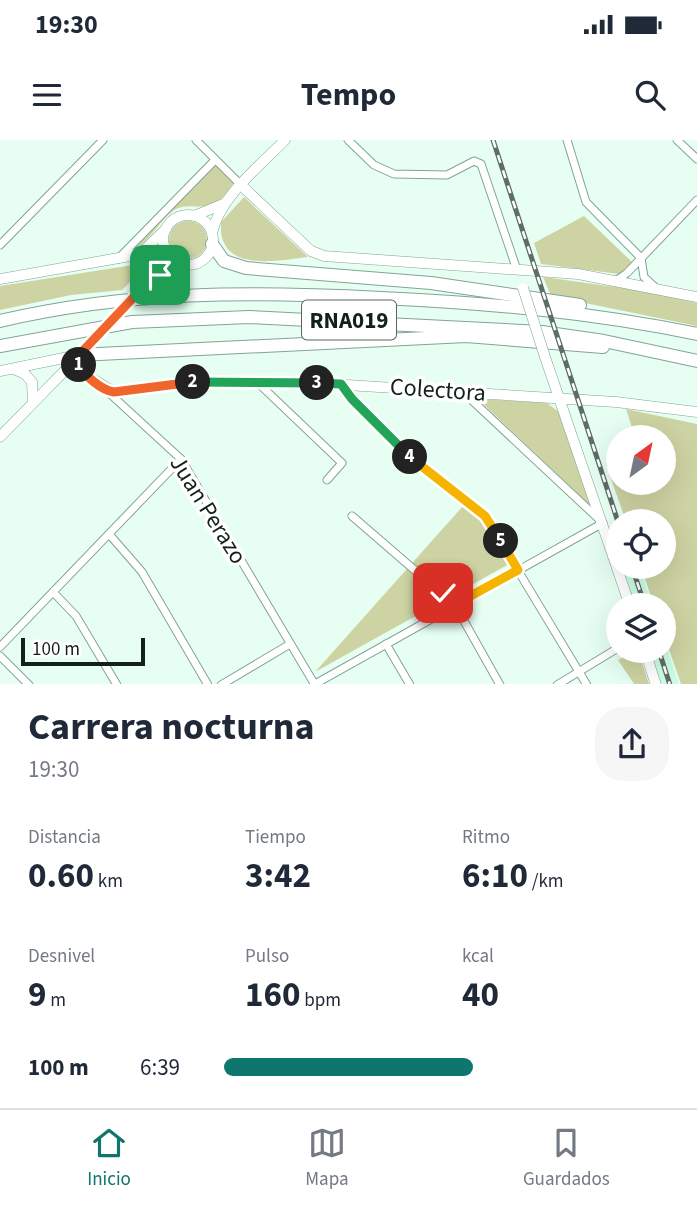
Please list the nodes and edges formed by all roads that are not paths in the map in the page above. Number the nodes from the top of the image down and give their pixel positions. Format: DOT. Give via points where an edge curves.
graph roads {
  1 [pos="103,140"];
  2 [pos="196,140"];
  3 [pos="209,140"];
  4 [pos="285,140"];
  5 [pos="348,140"];
  6 [pos="566,140"];
  7 [pos="677,140"];
  8 [pos="202,147"];
  9 [pos="697,159"];
  10 [pos="215,160"];
  11 [pos="242,186"];
  12 [pos="697,200"];
  13 [pos="227,202"];
  14 [pos="194,216"];
  15 [pos="166,229"];
  16 [pos="212,238"];
  17 [pos="0,245"];
  18 [pos="164,245"];
  19 [pos="641,258"];
  20 [pos="117,259"];
  21 [pos="186,264"];
  22 [pos="517,270"];
  23 [pos="0,279"];
  24 [pos="617,280"];
  25 [pos="148,282"];
  26 [pos="657,288"];
  27 [pos="697,297"];
  28 [pos="0,321"];
  29 [pos="627,321"];
  30 [pos="697,334"];
  31 [pos="0,346"];
  32 [pos="635,347"];
  33 [pos="91,350"];
  34 [pos="697,361"];
  35 [pos="5,370"];
  36 [pos="257,381"];
  37 [pos="341,384"];
  38 [pos="107,391"];
  39 [pos="463,392"];
  40 [pos="559,398"];
  41 [pos="32,403"];
  42 [pos="697,412"];
  43 [pos="0,437"];
  44 [pos="181,459"];
  45 [pos="327,480"];
  46 [pos="352,516"];
  47 [pos="603,523"];
  48 [pos="109,534"];
  49 [pos="518,570"];
  50 [pos="53,592"];
  51 [pos="626,593"];
  52 [pos="454,605"];
  53 [pos="290,644"];
  54 [pos="386,644"];
  55 [pos="0,647"];
  56 [pos="606,655"];
  57 [pos="0,656"];
  58 [pos="649,663"];
  59 [pos="579,671"];
  60 [pos="29,684"];
  61 [pos="117,684"];
  62 [pos="208,684"];
  63 [pos="221,684"];
  64 [pos="315,684"];
  65 [pos="410,684"];
  66 [pos="500,684"];
  67 [pos="557,684"];
  68 [pos="587,684"];
  69 [pos="656,684"];
  1 -- 17 [label="street"];
  2 -- 8 [label="street"];
  3 -- 8 [label="street"];
  4 -- 11 [label="main road"];
  5 -- 22 [label="street" via="374,165 394,174 439,176 478,162"];
  6 -- 19 [label="street" via="590,209"];
  7 -- 9 [label="street"];
  8 -- 10 [label="street"];
  10 -- 11 [label="street"];
  10 -- 20 [label="street"];
  11 -- 13 [label="main road"];
  11 -- 22 [label="main road" via="311,251 324,256"];
  12 -- 19 [label="street"];
  13 -- 14 [label="main road"];
  13 -- 16 [label="main road" via="215,220"];
  14 -- 15 [label="main road" via="178,217"];
  14 -- 16 [label="main road" via="207,224"];
  15 -- 18 [label="main road"];
  15 -- 20 [label="main road" via="140,253"];
  16 -- 21 [label="main road" via="202,260"];
  16 -- 29 [label="highway" via="220,258 238,266 431,283 578,304"];
  18 -- 21 [label="main road" via="172,258"];
  18 -- 25 [label="main road"];
  19 -- 24 [label="street"];
  19 -- 26 [label="street" via="644,278"];
  20 -- 23 [label="main road"];
  21 -- 25 [label="main road"];
  22 -- 24 [label="main road"];
  22 -- 40 [label="main road, bridge"];
  24 -- 26 [label="main road"];
  25 -- 33 [label="main road, bridge"];
  26 -- 27 [label="main road"];
  28 -- 29 [label="highway, RNA019" via="125,298 248,293 516,306"];
  29 -- 30 [label="highway, RNA019"];
  31 -- 32 [label="highway, RNA019" via="132,322 249,317 502,329"];
  32 -- 33 [label="highway" via="588,348 466,336"];
  32 -- 34 [label="highway, RNA019"];
  33 -- 35 [label="main road"];
  33 -- 38 [label="main road, Juan Perazo" via="82,371"];
  33 -- 41 [label="main road" via="61,371"];
  35 -- 41 [label="main road" via="19,370 31,379"];
  36 -- 37 [label="main road, Colectora"];
  36 -- 38 [label="main road, Colectora"];
  36 -- 45 [label="street" via="342,463"];
  37 -- 39 [label="main road, Colectora"];
  37 -- 49 [label="street" via="417,464 485,516"];
  38 -- 44 [label="street, Juan Perazo"];
  39 -- 40 [label="main road, Colectora"];
  39 -- 47 [label="street"];
  40 -- 42 [label="main road, Colectora"];
  40 -- 47 [label="main road"];
  41 -- 43 [label="main road"];
  44 -- 48 [label="street"];
  44 -- 53 [label="street, Juan Perazo"];
  46 -- 52 [label="street"];
  47 -- 49 [label="street"];
  47 -- 51 [label="main road"];
  48 -- 50 [label="street"];
  48 -- 62 [label="street" via="142,572"];
  49 -- 52 [label="street"];
  49 -- 59 [label="street"];
  50 -- 55 [label="street"];
  50 -- 61 [label="street" via="76,616"];
  52 -- 54 [label="street"];
  52 -- 66 [label="street"];
  53 -- 63 [label="street"];
  53 -- 64 [label="street, Juan Perazo"];
  54 -- 64 [label="street"];
  54 -- 65 [label="street"];
  56 -- 59 [label="street"];
  57 -- 60 [label="street"];
  58 -- 69 [label="main road"];
  59 -- 67 [label="street"];
  59 -- 68 [label="street"];
}
